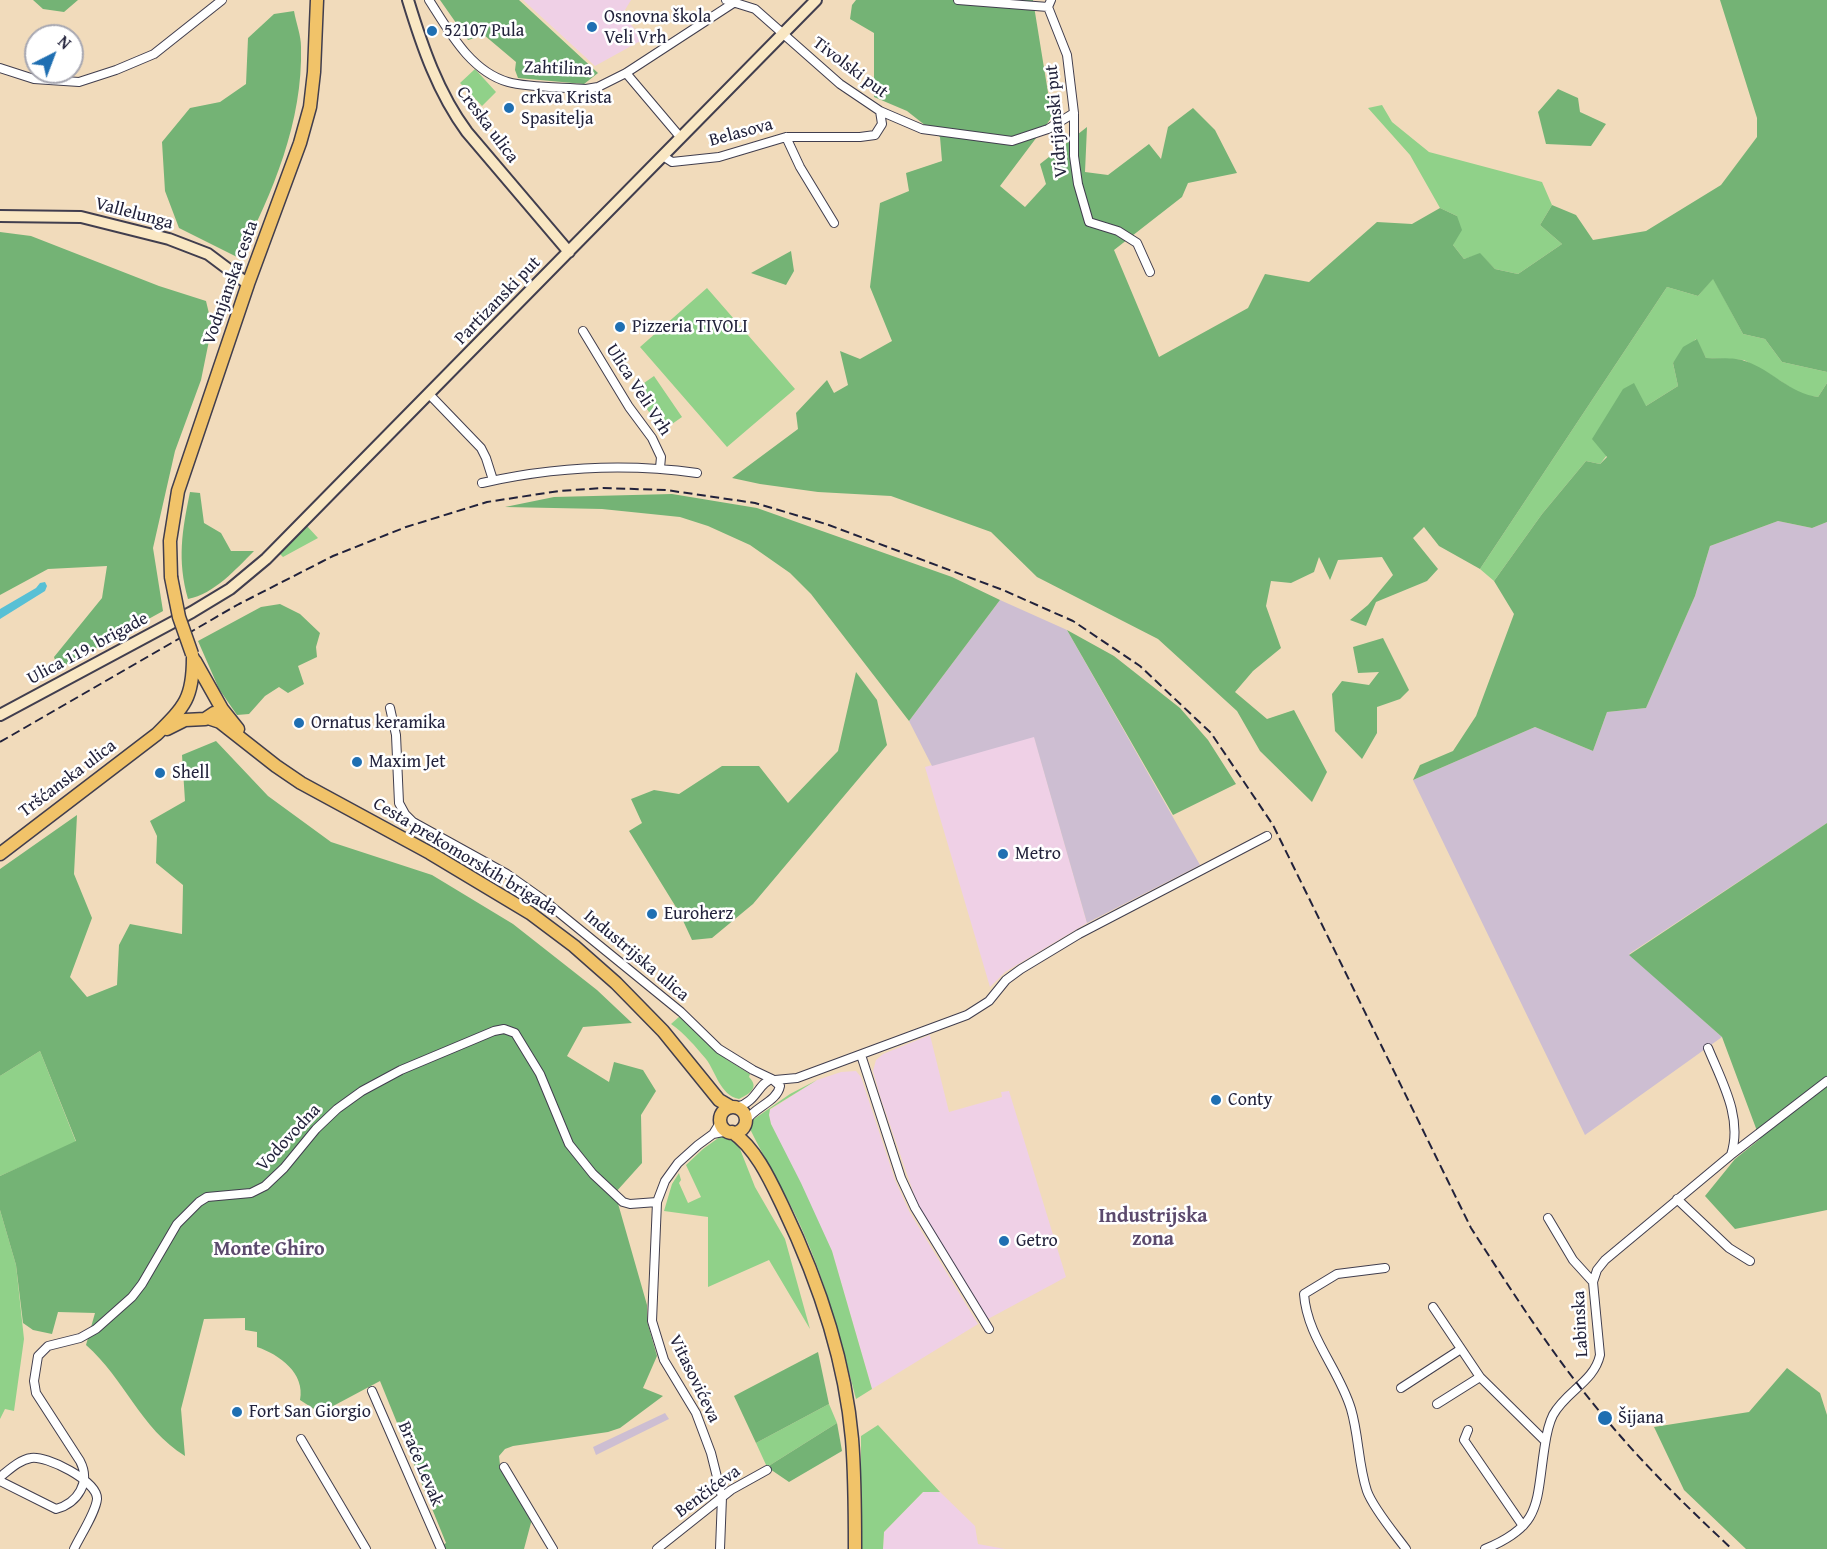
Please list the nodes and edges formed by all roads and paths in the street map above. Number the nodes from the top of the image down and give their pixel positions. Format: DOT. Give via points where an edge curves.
graph roads {
  1 [pos="316,0"];
  2 [pos="408,0"];
  3 [pos="429,0"];
  4 [pos="726,0"];
  5 [pos="816,0"];
  6 [pos="958,0"];
  7 [pos="217,1"];
  8 [pos="735,3"];
  9 [pos="1049,3"];
  10 [pos="783,34"];
  11 [pos="0,68"];
  12 [pos="626,73"];
  13 [pos="880,111"];
  14 [pos="1074,113"];
  15 [pos="786,137"];
  16 [pos="681,138"];
  17 [pos="663,156"];
  18 [pos="0,216"];
  19 [pos="834,224"];
  20 [pos="568,252"];
  21 [pos="1150,272"];
  22 [pos="248,284"];
  23 [pos="583,331"];
  24 [pos="429,394"];
  25 [pos="660,468"];
  26 [pos="698,473"];
  27 [pos="493,480"];
  28 [pos="482,483"];
  29 [pos="192,612"];
  30 [pos="193,656"];
  31 [pos="188,696"];
  32 [pos="215,696"];
  33 [pos="390,708"];
  34 [pos="0,715"];
  35 [pos="202,718"];
  36 [pos="158,734"];
  37 [pos="250,744"];
  38 [pos="1267,836"];
  39 [pos="0,854"];
  40 [pos="1708,1048"];
  41 [pos="861,1055"];
  42 [pos="753,1070"];
  43 [pos="797,1078"];
  44 [pos="773,1079"];
  45 [pos="1827,1081"];
  46 [pos="763,1084"];
  47 [pos="778,1093"];
  48 [pos="720,1100"];
  49 [pos="734,1107"];
  50 [pos="721,1118"];
  51 [pos="746,1123"];
  52 [pos="730,1132"];
  53 [pos="713,1134"];
  54 [pos="1731,1155"];
  55 [pos="758,1161"];
  56 [pos="1677,1199"];
  57 [pos="657,1202"];
  58 [pos="1548,1218"];
  59 [pos="1750,1261"];
  60 [pos="1385,1268"];
  61 [pos="1593,1282"];
  62 [pos="1433,1307"];
  63 [pos="989,1329"];
  64 [pos="1461,1349"];
  65 [pos="1480,1377"];
  66 [pos="1401,1388"];
  67 [pos="372,1391"];
  68 [pos="1437,1404"];
  69 [pos="1468,1430"];
  70 [pos="302,1439"];
  71 [pos="1545,1441"];
  72 [pos="504,1467"];
  73 [pos="767,1470"];
  74 [pos="0,1479"];
  75 [pos="84,1479"];
  76 [pos="722,1497"];
  77 [pos="1523,1526"];
  78 [pos="668,1540"];
  79 [pos="74,1549"];
  80 [pos="366,1549"];
  81 [pos="441,1549"];
  82 [pos="553,1549"];
  83 [pos="657,1549"];
  84 [pos="665,1549"];
  85 [pos="720,1549"];
  86 [pos="855,1549"];
  87 [pos="1406,1549"];
  88 [pos="1485,1549"];
  1 -- 22 [label="main road, Vodnjanska cesta" via="310,107"];
  2 -- 20 [label="main road, Creska ulica" via="452,112"];
  3 -- 12 [label="street, Zahtilina" via="467,54 503,80 586,89"];
  4 -- 8 [label="street, Tivolski put"];
  5 -- 10 [label="main road, Partizanski put"];
  6 -- 9 [label="street"];
  7 -- 11 [label="street" via="154,54 79,82 34,79"];
  8 -- 10 [label="street, Tivolski put" via="754,9"];
  8 -- 12 [label="street, Zahtilina"];
  9 -- 14 [label="street, Vidrijanski put" via="1067,55"];
  10 -- 13 [label="street, Tivolski put" via="840,84"];
  10 -- 16 [label="main road, Partizanski put"];
  12 -- 16 [label="street"];
  13 -- 14 [label="street, Tivolski put" via="922,129 1011,141 1048,129"];
  13 -- 15 [label="street, Belasova" via="882,124 875,135"];
  14 -- 21 [label="street, Vidrijanski put" via="1074,156 1089,222 1118,231 1137,243"];
  15 -- 17 [label="street, Belasova" via="719,157 672,162"];
  15 -- 19 [label="street"];
  16 -- 17 [label="main road, Partizanski put"];
  17 -- 20 [label="main road, Partizanski put"];
  18 -- 22 [label="main road, Vallelunga" via="81,217 169,239 208,254"];
  20 -- 24 [label="main road, Partizanski put"];
  22 -- 30 [label="main road, Vodnjanska cesta, bridge" via="178,490 170,541 171,577 179,617"];
  23 -- 25 [label="street, Ulica Veli Vrh" via="652,438 661,457"];
  24 -- 27 [label="street" via="481,448"];
  24 -- 29 [label="main road, Partizanski put" via="266,559 230,589"];
  25 -- 26 [label="street"];
  25 -- 27 [label="street" via="582,468"];
  27 -- 28 [label="street"];
  29 -- 34 [label="main road, Ulica 119. brigade"];
  30 -- 31 [label="main road"];
  30 -- 32 [label="main road, Cesta prekomorskih brigada"];
  31 -- 32 [label="main road" via="196,688 204,687"];
  31 -- 35 [label="main road" via="188,712"];
  31 -- 36 [label="main road"];
  32 -- 35 [label="main road" via="216,709"];
  32 -- 37 [label="main road, Cesta prekomorskih brigada"];
  33 -- 42 [label="street, Industrijska ulica" via="396,735 399,802 413,822 507,874 541,898 681,1012 719,1049"];
  35 -- 36 [label="main road" via="185,720"];
  35 -- 37 [label="main road, Cesta prekomorskih brigada" via="220,722"];
  36 -- 39 [label="main road, Tršćanska ulica"];
  37 -- 48 [label="main road, Cesta prekomorskih brigada" via="301,783 430,853 530,913 574,946 663,1031"];
  38 -- 41 [label="street" via="1013,974 989,1001 967,1015"];
  40 -- 54 [label="street" via="1734,1114 1736,1140"];
  41 -- 43 [label="street"];
  41 -- 63 [label="street" via="901,1178 915,1208"];
  42 -- 44 [label="street, Industrijska ulica"];
  42 -- 46 [label="street, Industrijska ulica"];
  43 -- 44 [label="street"];
  43 -- 47 [label="street"];
  44 -- 46 [label="street"];
  44 -- 47 [label="street" via="780,1086"];
  45 -- 54 [label="street, Labinska"];
  46 -- 49 [label="street" via="754,1098"];
  47 -- 51 [label="street" via="754,1110"];
  48 -- 49 [label="main road, Cesta prekomorskih brigada"];
  48 -- 50 [label="main road"];
  49 -- 50 [label="main road" via="725,1110"];
  49 -- 51 [label="main road" via="744,1112"];
  50 -- 52 [label="main road" via="723,1127"];
  50 -- 53 [label="street, Vitasovićeva"];
  51 -- 52 [label="main road" via="740,1131"];
  51 -- 55 [label="main road"];
  52 -- 53 [label="street, Vitasovićeva"];
  52 -- 55 [label="main road"];
  53 -- 57 [label="street, Vitasovićeva" via="678,1163"];
  54 -- 56 [label="street, Labinska"];
  55 -- 86 [label="main road" via="818,1289 845,1387 852,1438"];
  56 -- 59 [label="street" via="1729,1248"];
  56 -- 61 [label="street, Labinska" via="1605,1260"];
  57 -- 75 [label="street, Vodovodna" via="622,1202 593,1174 569,1144 540,1074 515,1033 494,1031 401,1070 337,1109 265,1186 199,1202 177,1224 132,1297 96,1329 80,1338 48,1346 38,1356 36,1393 80,1461"];
  57 -- 76 [label="street, Vitasovićeva" via="652,1321 664,1359 696,1413"];
  58 -- 61 [label="street" via="1573,1260"];
  60 -- 87 [label="street" via="1337,1274 1305,1294 1305,1304 1315,1336 1351,1410 1368,1494"];
  61 -- 71 [label="street, Labinska" via="1598,1365 1556,1411"];
  62 -- 64 [label="street"];
  64 -- 65 [label="street"];
  64 -- 66 [label="street"];
  65 -- 68 [label="street"];
  65 -- 71 [label="street"];
  67 -- 81 [label="street, Braće Levak"];
  69 -- 77 [label="street" via="1464,1440"];
  70 -- 80 [label="street"];
  71 -- 77 [label="street, Labinska" via="1536,1503"];
  72 -- 82 [label="street"];
  73 -- 76 [label="street, Benčićeva"];
  74 -- 75 [label="street" via="28,1458 39,1457"];
  74 -- 75 [label="street" via="56,1509 77,1497"];
  75 -- 79 [label="street" via="96,1491 97,1501"];
  76 -- 78 [label="street, Benčićeva"];
  76 -- 85 [label="street, Vitasovićeva"];
  77 -- 88 [label="street, Labinska" via="1506,1540"];
  78 -- 83 [label="street, Benčićeva"];
  78 -- 84 [label="street, Benčićeva"];
}
